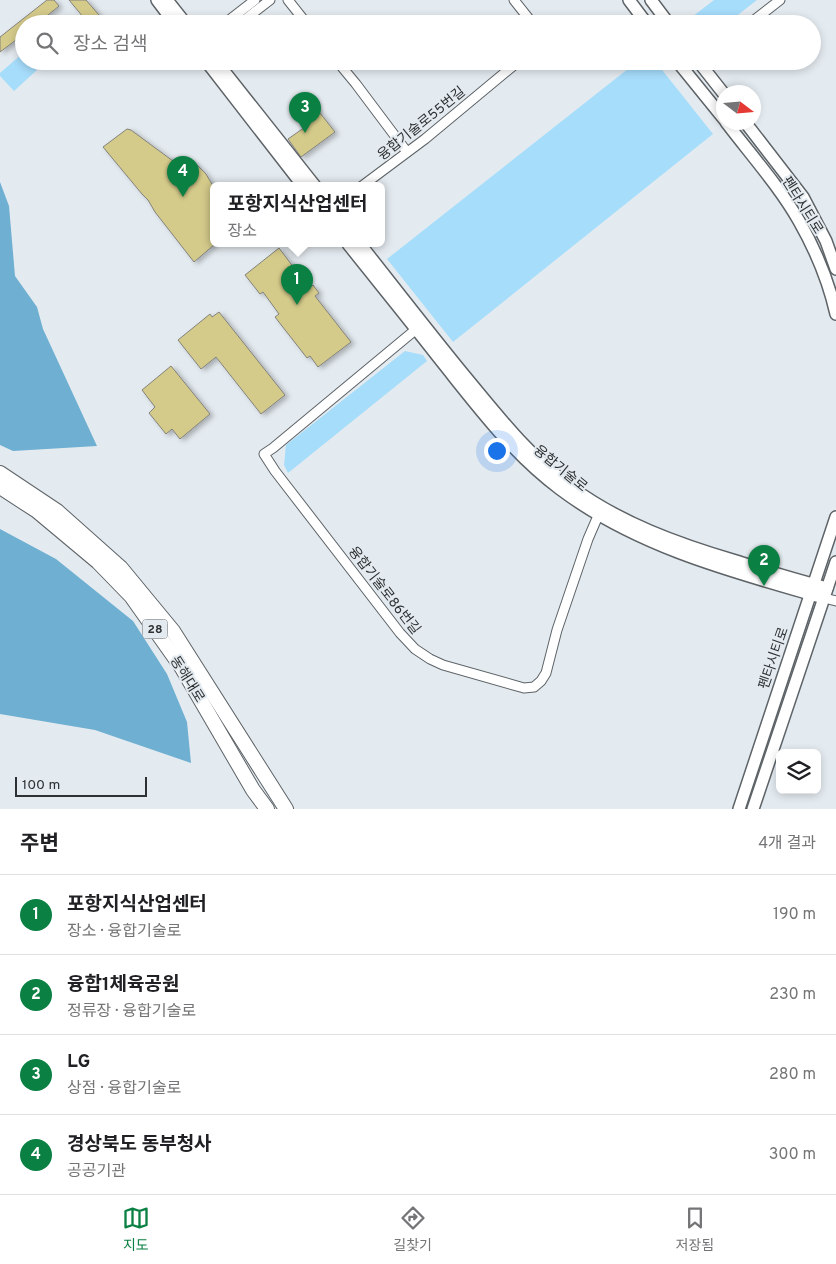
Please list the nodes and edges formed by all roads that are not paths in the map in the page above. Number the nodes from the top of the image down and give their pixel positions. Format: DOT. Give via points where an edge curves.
graph roads {
  1 [pos="157,0"];
  2 [pos="167,0"];
  3 [pos="255,0"];
  4 [pos="270,0"];
  5 [pos="288,0"];
  6 [pos="514,0"];
  7 [pos="628,0"];
  8 [pos="650,0"];
  9 [pos="780,0"];
  10 [pos="168,15"];
  11 [pos="179,15"];
  12 [pos="236,15"];
  13 [pos="251,15"];
  14 [pos="300,15"];
  15 [pos="526,15"];
  16 [pos="640,15"];
  17 [pos="662,15"];
  18 [pos="761,15"];
  19 [pos="213,70"];
  20 [pos="223,70"];
  21 [pos="344,70"];
  22 [pos="508,70"];
  23 [pos="684,70"];
  24 [pos="690,70"];
  25 [pos="706,70"];
  26 [pos="686,73"];
  27 [pos="717,85"];
  28 [pos="716,109"];
  29 [pos="732,130"];
  30 [pos="752,130"];
  31 [pos="407,152"];
  32 [pos="300,182"];
  33 [pos="312,182"];
  34 [pos="367,182"];
  35 [pos="351,247"];
  36 [pos="362,247"];
  37 [pos="836,269"];
  38 [pos="836,314"];
  39 [pos="419,326"];
  40 [pos="0,473"];
  41 [pos="0,486"];
  42 [pos="600,510"];
  43 [pos="836,517"];
  44 [pos="836,562"];
  45 [pos="812,589"];
  46 [pos="829,592"];
  47 [pos="836,601"];
  48 [pos="267,809"];
  49 [pos="286,809"];
  50 [pos="739,809"];
  51 [pos="753,809"];
  1 -- 10 [label="street"];
  2 -- 11 [label="street"];
  3 -- 12 [label="street"];
  4 -- 13 [label="street"];
  5 -- 14 [label="street"];
  6 -- 15 [label="street"];
  7 -- 16 [label="street"];
  8 -- 17 [label="street"];
  9 -- 18 [label="street"];
  19 -- 32 [label="street"];
  20 -- 33 [label="street"];
  21 -- 31 [label="street"];
  22 -- 31 [label="street, 융합기술로55번길"];
  23 -- 26 [label="street"];
  24 -- 26 [label="street"];
  25 -- 27 [label="street"];
  26 -- 28 [label="street"];
  29 -- 38 [label="street, 펜타시티로" via="799,221 815,254"];
  30 -- 37 [label="street, 펜타시티로" via="802,197 826,241"];
  31 -- 34 [label="street, 융합기술로55번길"];
  35 -- 39 [label="street, 융합기술로"];
  36 -- 39 [label="street, 융합기술로"];
  39 -- 42 [label="street, 융합기술로" via="518,440"];
  39 -- 42 [label="street, 융합기술로86번길" via="264,454 400,633 416,649 442,665 534,688 546,673 557,630"];
  40 -- 49 [label="main road" via="57,511 122,568 173,631"];
  41 -- 48 [label="main road, 동해대로 / 28" via="37,511 98,562 131,596 182,668"];
  42 -- 45 [label="street, 융합기술로" via="622,527 672,550 742,574"];
  43 -- 45 [label="street, 펜타시티로"];
  44 -- 46 [label="street, 펜타시티로"];
  45 -- 46 [label="street, 융합기술로"];
  45 -- 50 [label="street, 펜타시티로"];
  46 -- 47 [label="street, 융합기술로"];
  46 -- 51 [label="street, 펜타시티로"];
}
